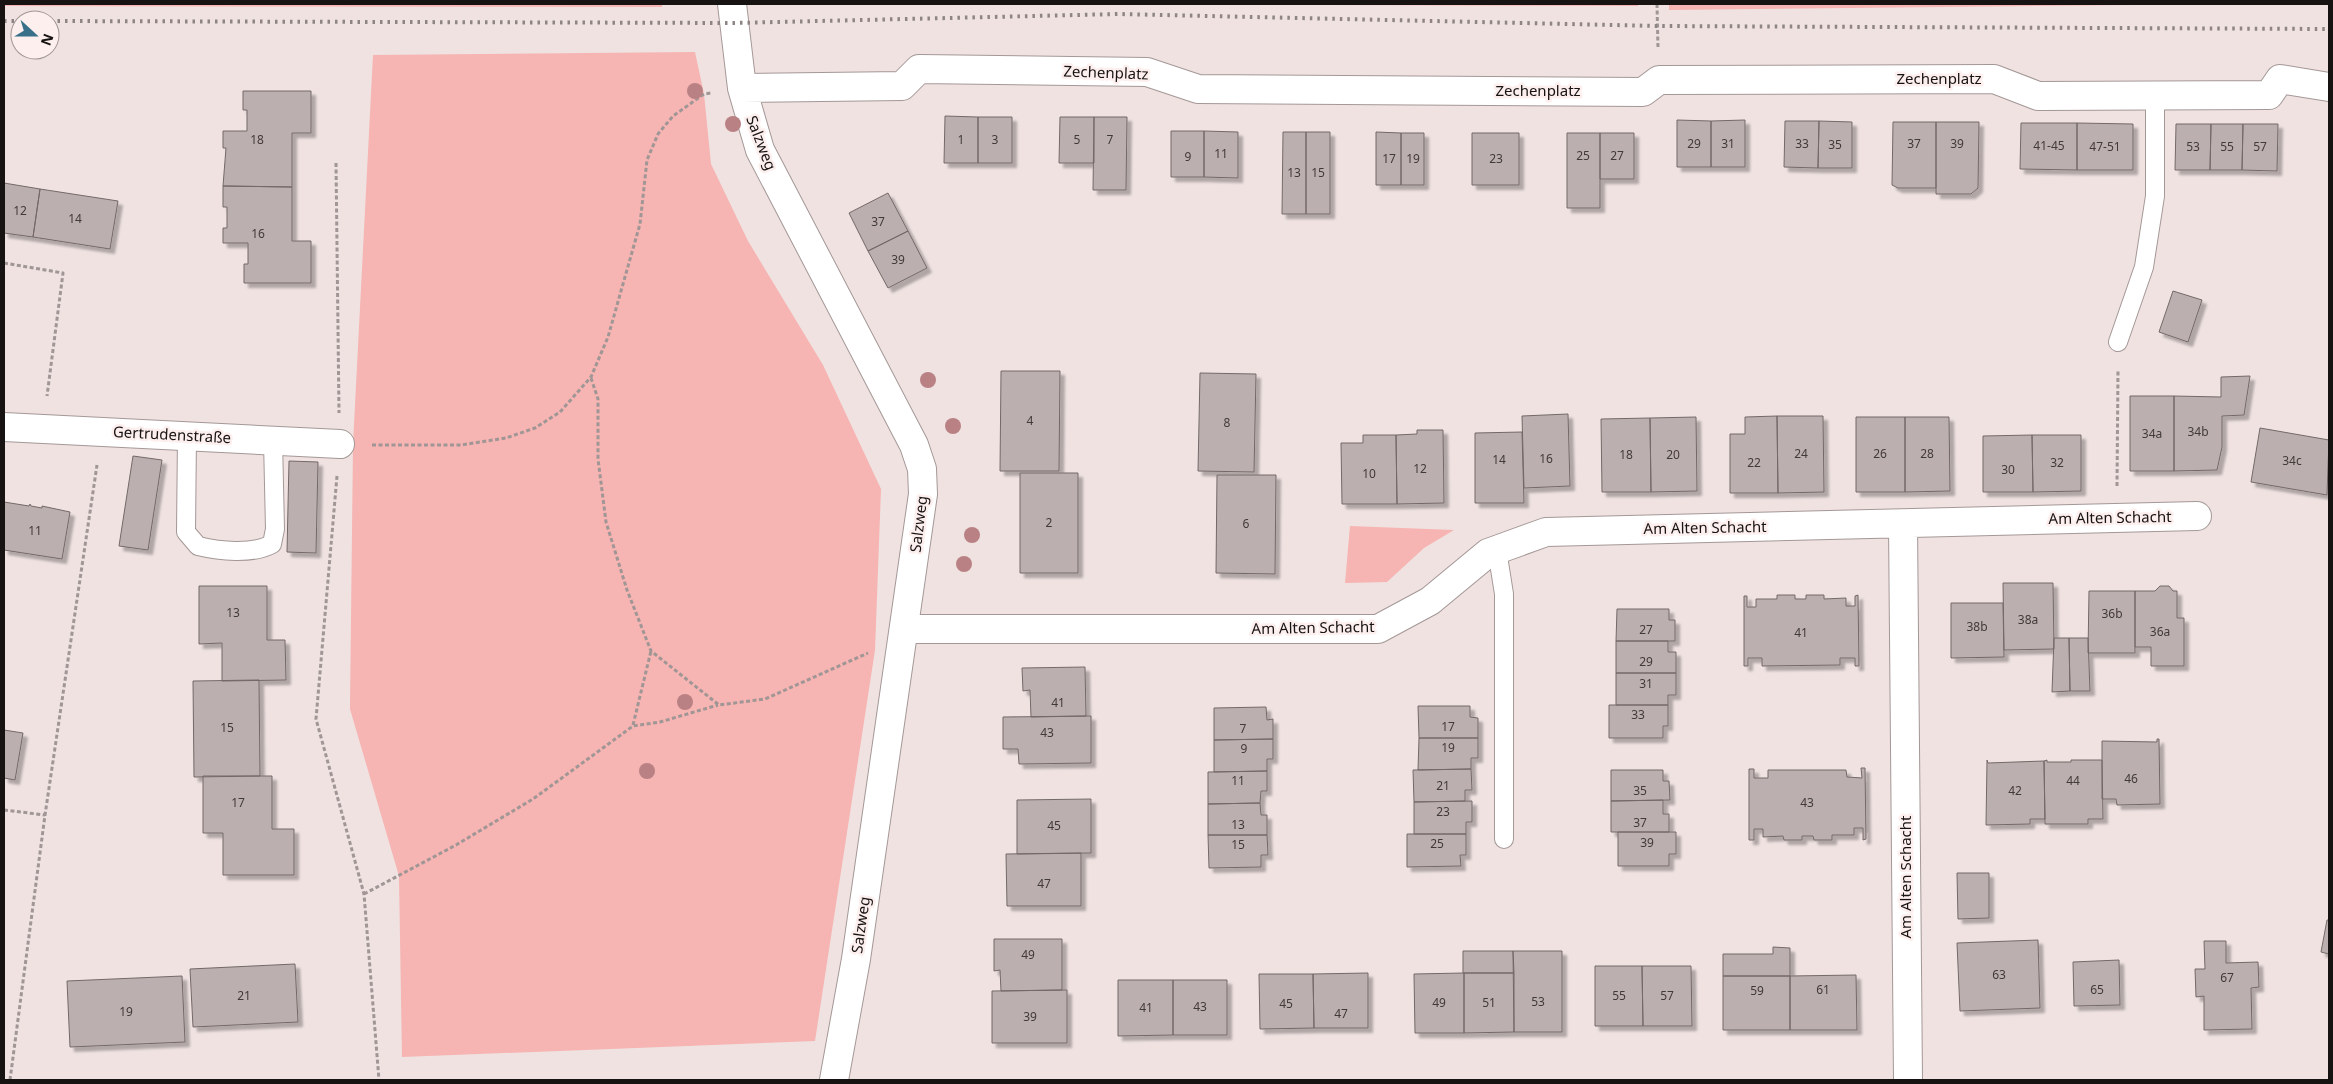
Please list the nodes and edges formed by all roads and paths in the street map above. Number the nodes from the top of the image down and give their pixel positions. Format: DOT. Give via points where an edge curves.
graph roads {
  1 [pos="732,4"];
  2 [pos="1657,4"];
  3 [pos="1658,46"];
  4 [pos="2329,87"];
  5 [pos="742,88"];
  6 [pos="2155,95"];
  7 [pos="336,162"];
  8 [pos="4,263"];
  9 [pos="2118,342"];
  10 [pos="591,378"];
  11 [pos="4,427"];
  12 [pos="43,429"];
  13 [pos="102,431"];
  14 [pos="187,436"];
  15 [pos="273,440"];
  16 [pos="340,444"];
  17 [pos="2197,516"];
  18 [pos="2117,518"];
  19 [pos="1903,524"];
  20 [pos="1497,550"];
  21 [pos="904,634"];
  22 [pos="651,650"];
  23 [pos="719,705"];
  24 [pos="633,726"];
  25 [pos="4,810"];
  26 [pos="45,815"];
  27 [pos="1504,839"];
  28 [pos="364,894"];
  29 [pos="10,1080"];
  30 [pos="379,1080"];
  31 [pos="834,1080"];
  32 [pos="1908,1080"];
  1 -- 5 [label="street, Salzweg"];
  2 -- 3 [label="path"];
  4 -- 6 [label="street, Zechenplatz" via="2280,79 2269,95"];
  5 -- 6 [label="street, Zechenplatz" via="902,86 919,69 929,69 1147,72 1198,89 1643,92 1659,80 1994,79 2038,96"];
  5 -- 10 [label="path" via="704,94 673,116 658,134 647,160 640,224 608,337"];
  5 -- 21 [label="street, Salzweg" via="760,150 914,445 922,469 923,494"];
  6 -- 9 [label="lane" via="2154,205 2144,267"];
  7 -- 16 [label="path"];
  8 -- 12 [label="path" via="63,273"];
  9 -- 18 [label="path"];
  10 -- 16 [label="path" via="560,412 534,428 506,438 461,445"];
  10 -- 22 [label="path" via="598,399 598,459 606,522 627,590"];
  11 -- 12 [label="street, Gertrudenstraße"];
  12 -- 13 [label="street, Gertrudenstraße"];
  13 -- 14 [label="street, Gertrudenstraße"];
  13 -- 26 [label="path"];
  14 -- 15 [label="street, Gertrudenstraße"];
  14 -- 15 [label="lane" via="186,532 198,546 225,550 256,549 272,544"];
  15 -- 16 [label="street, Gertrudenstraße"];
  16 -- 28 [label="path" via="316,719"];
  17 -- 18 [label="street, Am Alten Schacht"];
  18 -- 19 [label="street, Am Alten Schacht"];
  19 -- 20 [label="street, Am Alten Schacht" via="1546,532"];
  19 -- 32 [label="street, Am Alten Schacht"];
  20 -- 21 [label="street, Am Alten Schacht" via="1488,553 1430,601 1378,628"];
  20 -- 27 [label="lane" via="1504,594"];
  21 -- 23 [label="path" via="765,699"];
  21 -- 31 [label="street, Salzweg" via="858,949"];
  22 -- 23 [label="path"];
  22 -- 24 [label="path"];
  23 -- 24 [label="path" via="660,722"];
  24 -- 28 [label="path" via="533,799"];
  25 -- 26 [label="path"];
  26 -- 29 [label="path"];
  28 -- 30 [label="path"];
}
